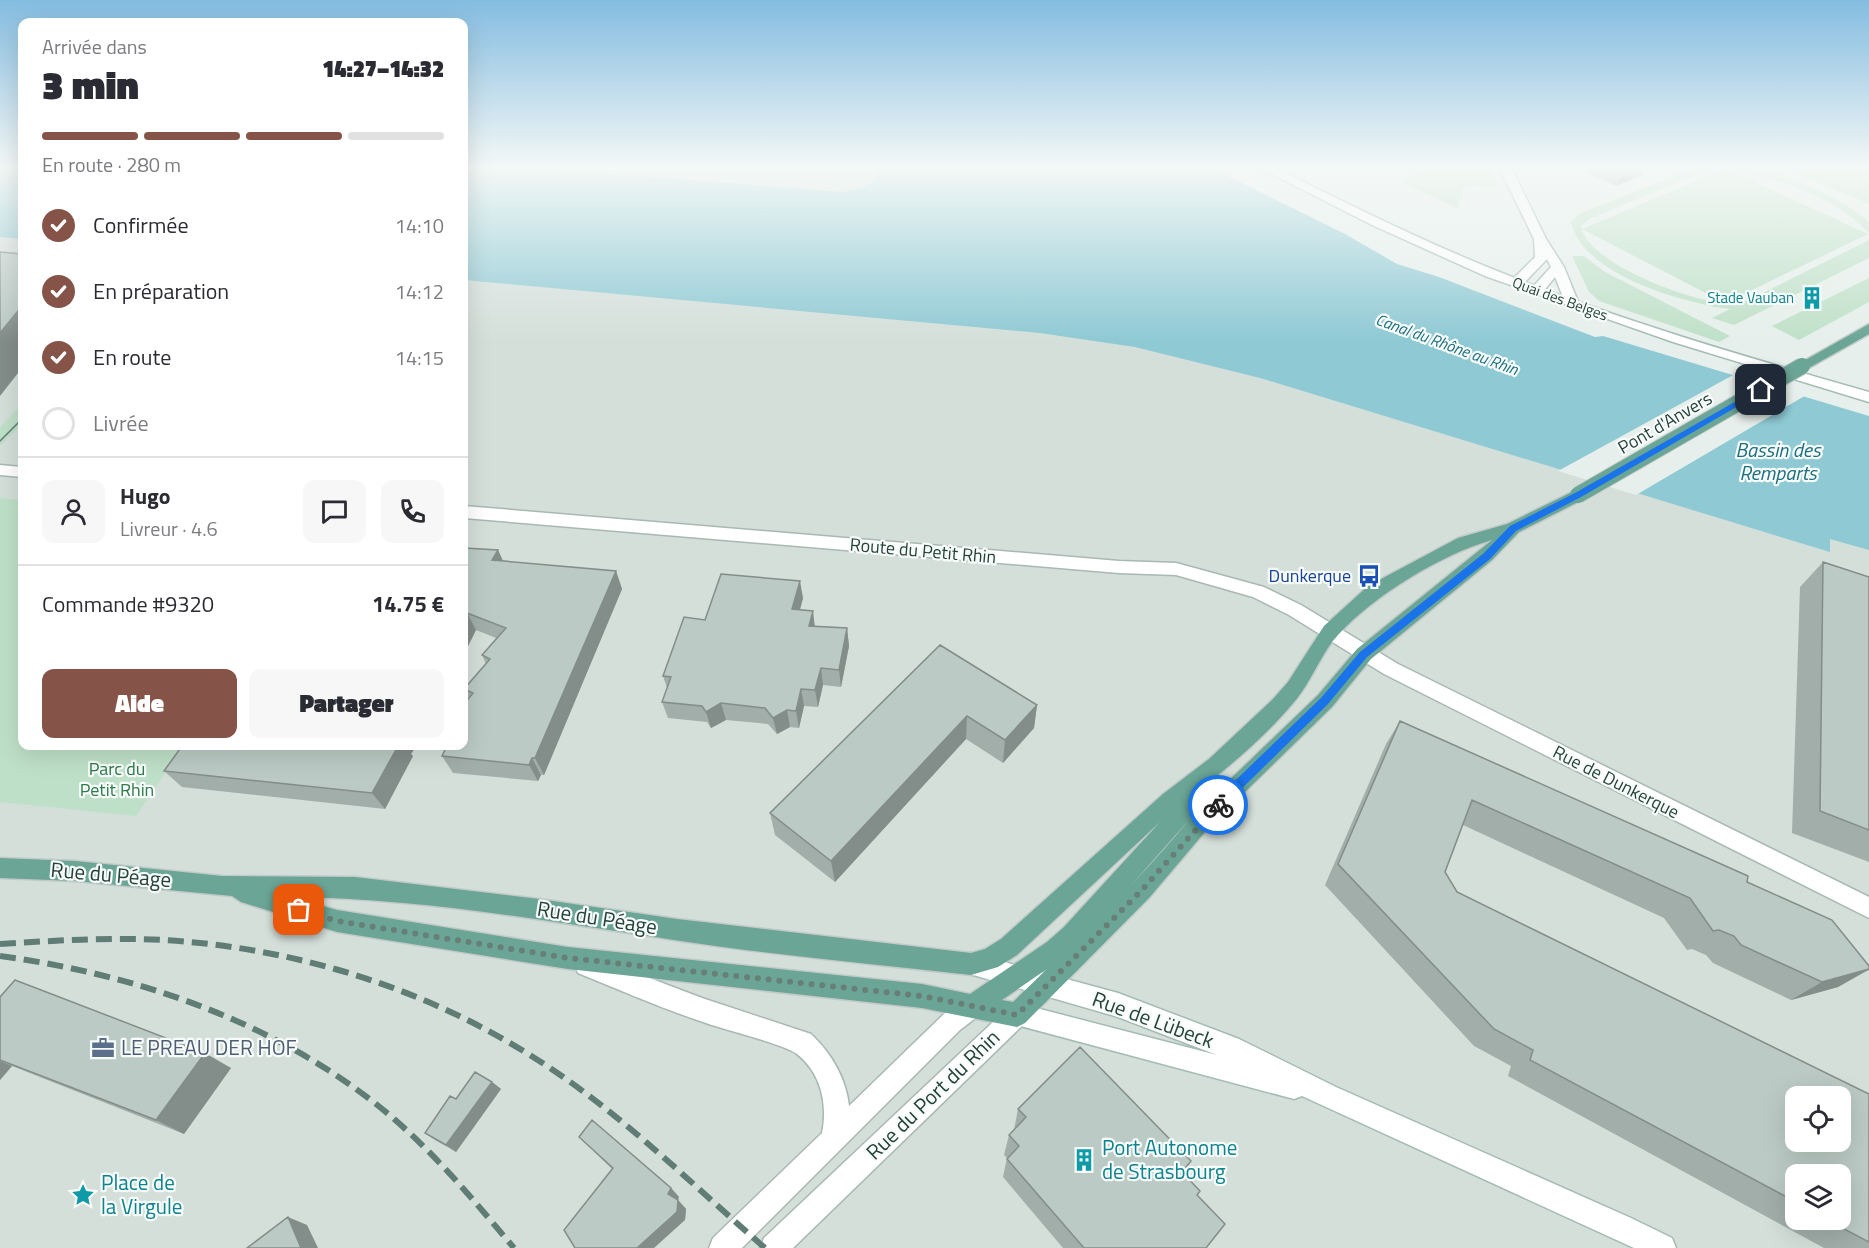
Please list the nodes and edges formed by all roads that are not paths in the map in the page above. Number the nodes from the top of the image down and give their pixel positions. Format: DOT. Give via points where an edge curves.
graph roads {
  1 [pos="1384,225"];
  2 [pos="1533,225"];
  3 [pos="1540,239"];
  4 [pos="1558,267"];
  5 [pos="1516,282"];
  6 [pos="1538,290"];
  7 [pos="1572,304"];
  8 [pos="1869,328"];
  9 [pos="1869,397"];
  10 [pos="0,470"];
  11 [pos="18,472"];
  12 [pos="468,512"];
  13 [pos="1513,528"];
  14 [pos="1330,631"];
  15 [pos="1364,654"];
  16 [pos="1216,765"];
  17 [pos="0,867"];
  18 [pos="222,886"];
  19 [pos="1869,908"];
  20 [pos="568,958"];
  21 [pos="971,964"];
  22 [pos="1016,976"];
  23 [pos="1048,985"];
  24 [pos="974,1005"];
  25 [pos="1017,1015"];
  26 [pos="1328,1096"];
  27 [pos="833,1139"];
  28 [pos="723,1248"];
  29 [pos="774,1248"];
  30 [pos="1662,1248"];
  1 -- 5 [label="street, Quai des Belges"];
  2 -- 3 [label="street"];
  3 -- 4 [label="street"];
  3 -- 5 [label="street" via="1541,258"];
  4 -- 6 [label="street"];
  4 -- 7 [label="street"];
  5 -- 6 [label="street, Quai des Belges"];
  6 -- 7 [label="street, Quai des Belges"];
  7 -- 9 [label="street, Quai des Belges"];
  8 -- 13 [label="main road, Pont d'Anvers, bridge" via="1578,495"];
  10 -- 11 [label="street"];
  12 -- 14 [label="street, Route du Petit Rhin" via="1176,569 1258,592"];
  13 -- 14 [label="main road, Rue du Port du Rhin" via="1464,542 1385,583"];
  13 -- 15 [label="main road, Rue du Port du Rhin" via="1486,556"];
  14 -- 15 [label="street, Route du Petit Rhin"];
  14 -- 16 [label="main road, Rue du Port du Rhin" via="1280,705"];
  15 -- 19 [label="street, Rue de Dunkerque"];
  15 -- 23 [label="main road, Rue du Port du Rhin" via="1331,694 1203,819 1141,891"];
  16 -- 21 [label="main road, Rue du Port du Rhin" via="1170,800 1009,947 990,959"];
  16 -- 22 [label="main road, Rue du Port du Rhin" via="1181,813 1072,935"];
  17 -- 18 [label="main road, Rue du Péage"];
  18 -- 20 [label="main road, Rue du Péage" via="337,921"];
  18 -- 21 [label="main road, Rue du Péage" via="355,887 689,932"];
  20 -- 24 [label="main road, Rue du Péage"];
  20 -- 27 [label="street, Rue du Péage" via="801,1043 814,1052 831,1079 837,1109"];
  21 -- 22 [label="street, Rue de Lübeck"];
  22 -- 23 [label="street, Rue de Lübeck"];
  22 -- 24 [label="main road, Rue du Port du Rhin"];
  23 -- 25 [label="main road, Rue du Port du Rhin"];
  23 -- 26 [label="street, Rue de Lübeck" via="1118,1005 1239,1051"];
  24 -- 25 [label="main road, Rue de Lübeck"];
  24 -- 27 [label="street, Rue du Port du Rhin"];
  25 -- 26 [label="street, Rue de Lübeck"];
  25 -- 29 [label="street, Rue du Port du Rhin"];
  26 -- 30 [label="street, Rue de Lübeck"];
  27 -- 28 [label="street, Rue du Port du Rhin"];
}
